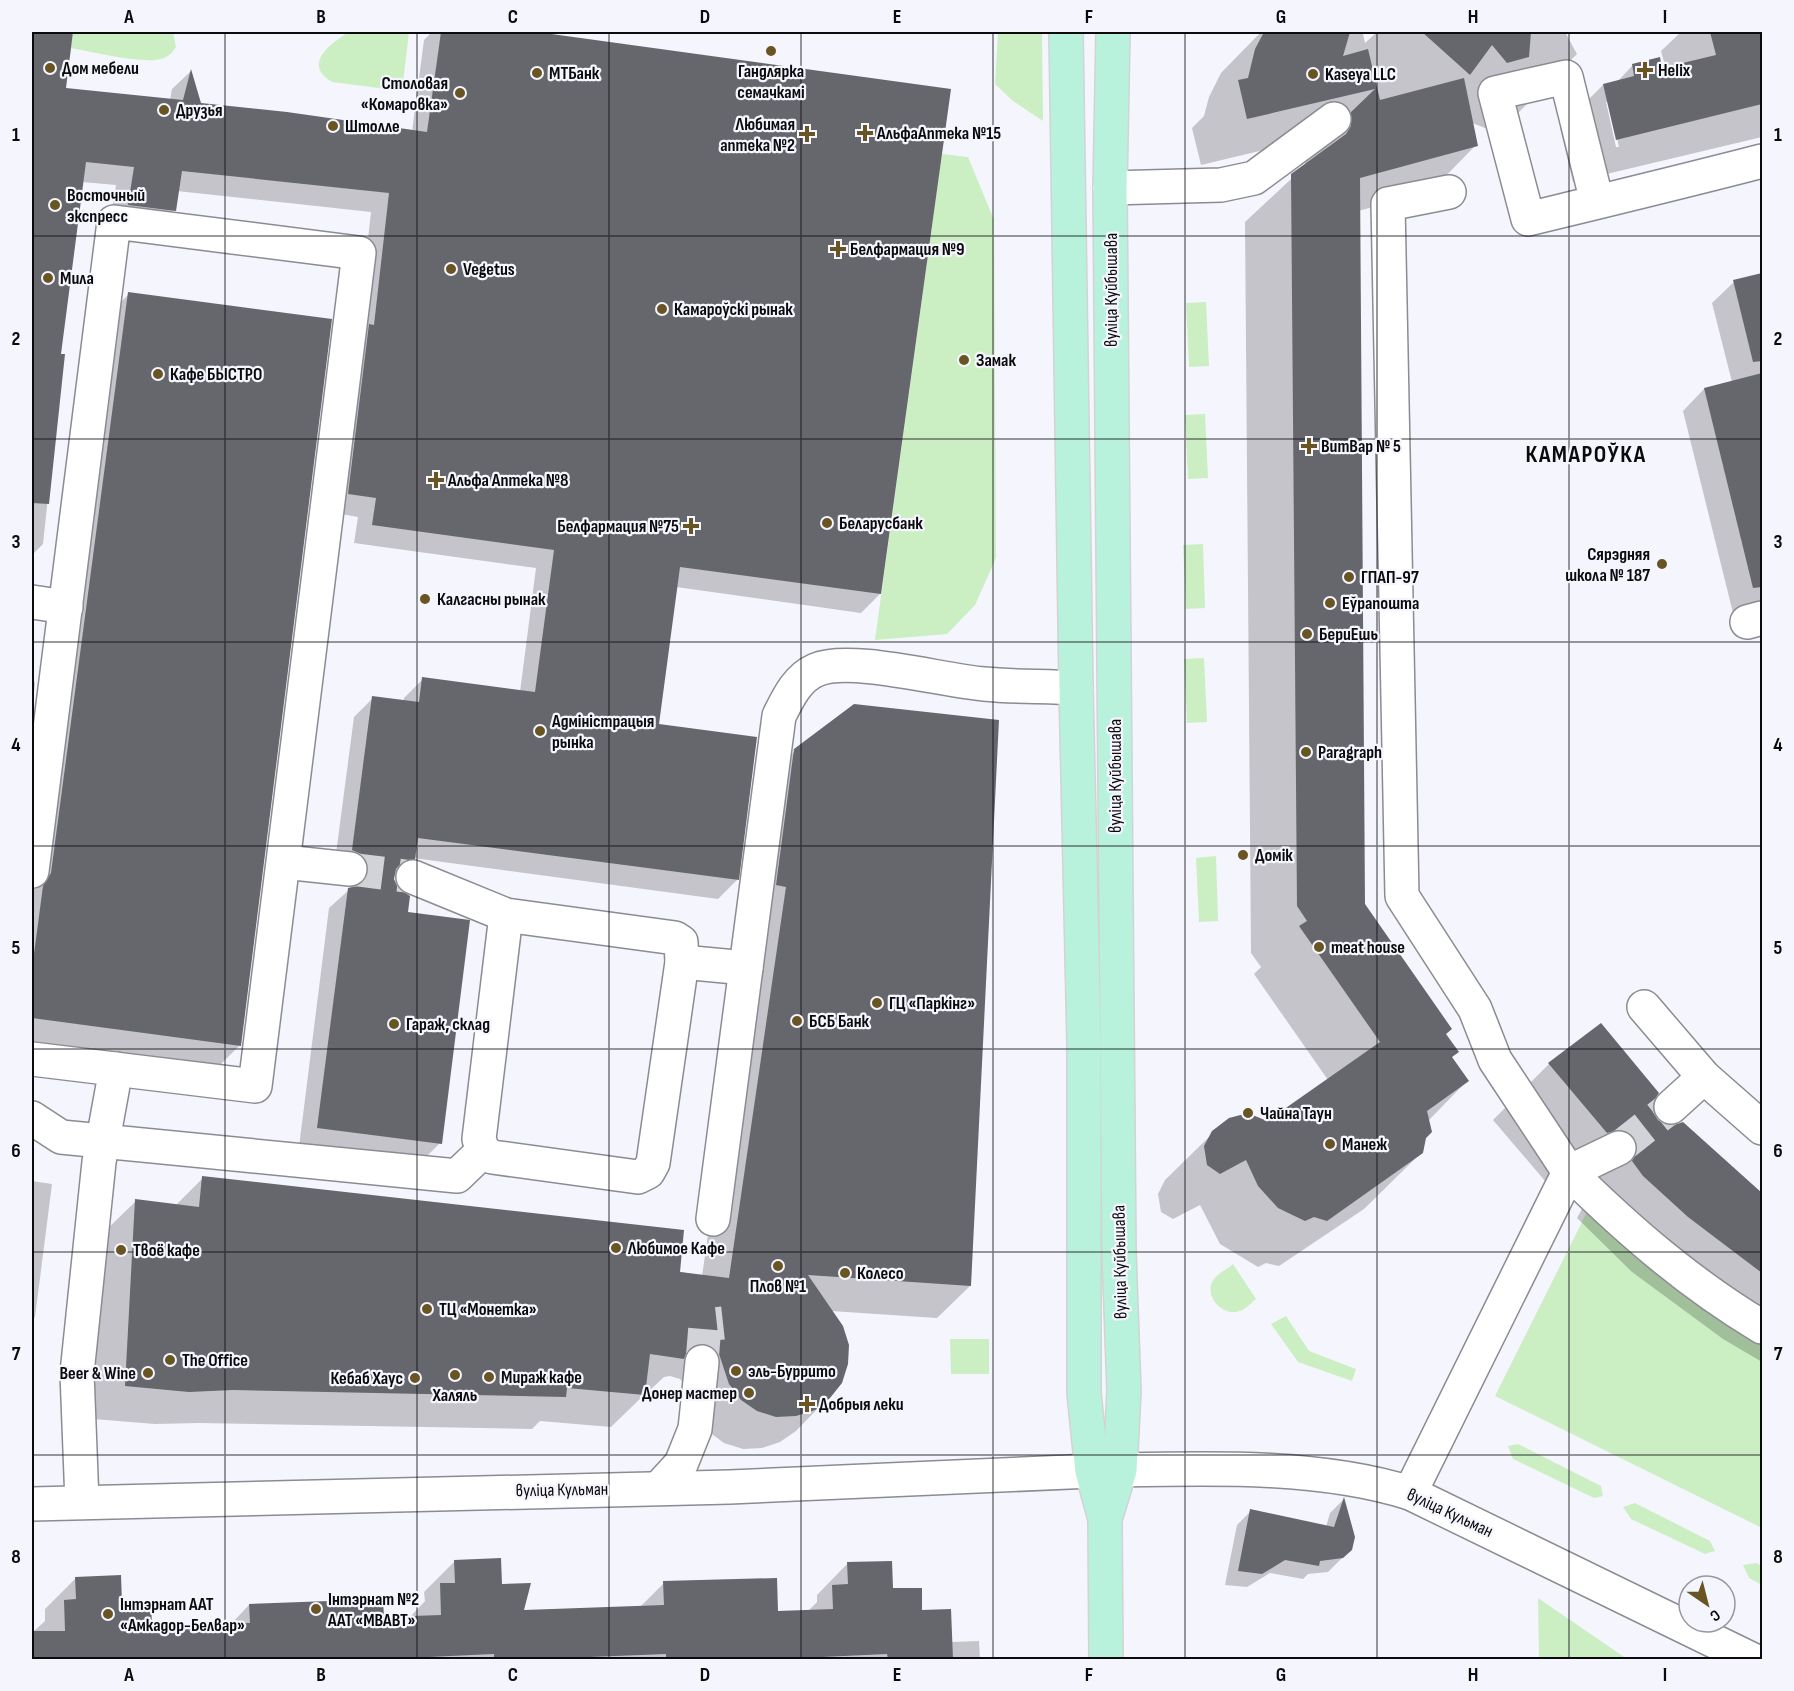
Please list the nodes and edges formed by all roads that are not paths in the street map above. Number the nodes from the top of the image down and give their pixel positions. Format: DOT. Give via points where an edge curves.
graph roads {
  1 [pos="1066,32"];
  2 [pos="1113,32"];
  3 [pos="1334,119"];
  4 [pos="1762,161"];
  5 [pos="1110,188"];
  6 [pos="1449,192"];
  7 [pos="1597,202"];
  8 [pos="32,602"];
  9 [pos="66,607"];
  10 [pos="1076,688"];
  11 [pos="284,862"];
  12 [pos="350,869"];
  13 [pos="32,871"];
  14 [pos="412,877"];
  15 [pos="506,915"];
  16 [pos="682,962"];
  17 [pos="746,968"];
  18 [pos="1644,1007"];
  19 [pos="32,1059"];
  20 [pos="116,1069"];
  21 [pos="1704,1077"];
  22 [pos="1671,1107"];
  23 [pos="32,1118"];
  24 [pos="1762,1128"];
  25 [pos="103,1140"];
  26 [pos="1619,1148"];
  27 [pos="483,1150"];
  28 [pos="1569,1172"];
  29 [pos="713,1219"];
  30 [pos="1762,1327"];
  31 [pos="1106,1470"];
  32 [pos="32,1482"];
  33 [pos="730,1487"];
  34 [pos="658,1488"];
  35 [pos="1410,1493"];
  36 [pos="76,1502"];
  37 [pos="32,1504"];
  38 [pos="1738,1656"];
  39 [pos="1106,1659"];
  1 -- 10 [label="main road, вуліца Куйбышава"];
  2 -- 5 [label="main road, вуліца Куйбышава"];
  3 -- 5 [label="street" via="1254,178 1221,185"];
  4 -- 7 [label="street"];
  5 -- 31 [label="main road, вуліца Куйбышава" via="1119,1240 1124,1392"];
  6 -- 28 [label="street" via="1388,204 1402,896 1475,1009 1495,1060"];
  8 -- 9 [label="street"];
  9 -- 11 [label="street" via="114,222 359,253"];
  9 -- 13 [label="street"];
  10 -- 17 [label="street" via="983,684 879,668 832,666 815,670 801,680 779,716"];
  10 -- 31 [label="main road, вуліца Куйбышава" via="1084,1043 1084,1393"];
  11 -- 12 [label="street"];
  11 -- 20 [label="street" via="255,1086"];
  14 -- 15 [label="street"];
  15 -- 16 [label="street" via="675,938 681,942"];
  15 -- 27 [label="street" via="479,1139"];
  16 -- 17 [label="street"];
  16 -- 27 [label="street" via="653,1163 648,1172 638,1177 492,1157"];
  17 -- 29 [label="street"];
  18 -- 21 [label="street"];
  19 -- 20 [label="street"];
  20 -- 25 [label="street"];
  21 -- 22 [label="street"];
  21 -- 24 [label="street"];
  23 -- 25 [label="street" via="61,1137"];
  25 -- 27 [label="street" via="457,1176"];
  25 -- 36 [label="street" via="77,1373"];
  26 -- 28 [label="street"];
  28 -- 30 [label="street" via="1659,1256 1700,1288"];
  28 -- 35 [label="street"];
  31 -- 33 [label="street, вуліца Кульман"];
  31 -- 35 [label="street, вуліца Кульман" via="1286,1473 1383,1484"];
  31 -- 39 [label="main road, вуліца Куйбышава"];
  32 -- 36 [label="street"];
  33 -- 34 [label="street, вуліца Кульман"];
  33 -- 34 [label="street" via="702,1460 704,1362 695,1430 681,1464"];
  34 -- 36 [label="street, вуліца Кульман"];
  35 -- 38 [label="street, вуліца Кульман"];
  36 -- 37 [label="street, вуліца Кульман"];
}
